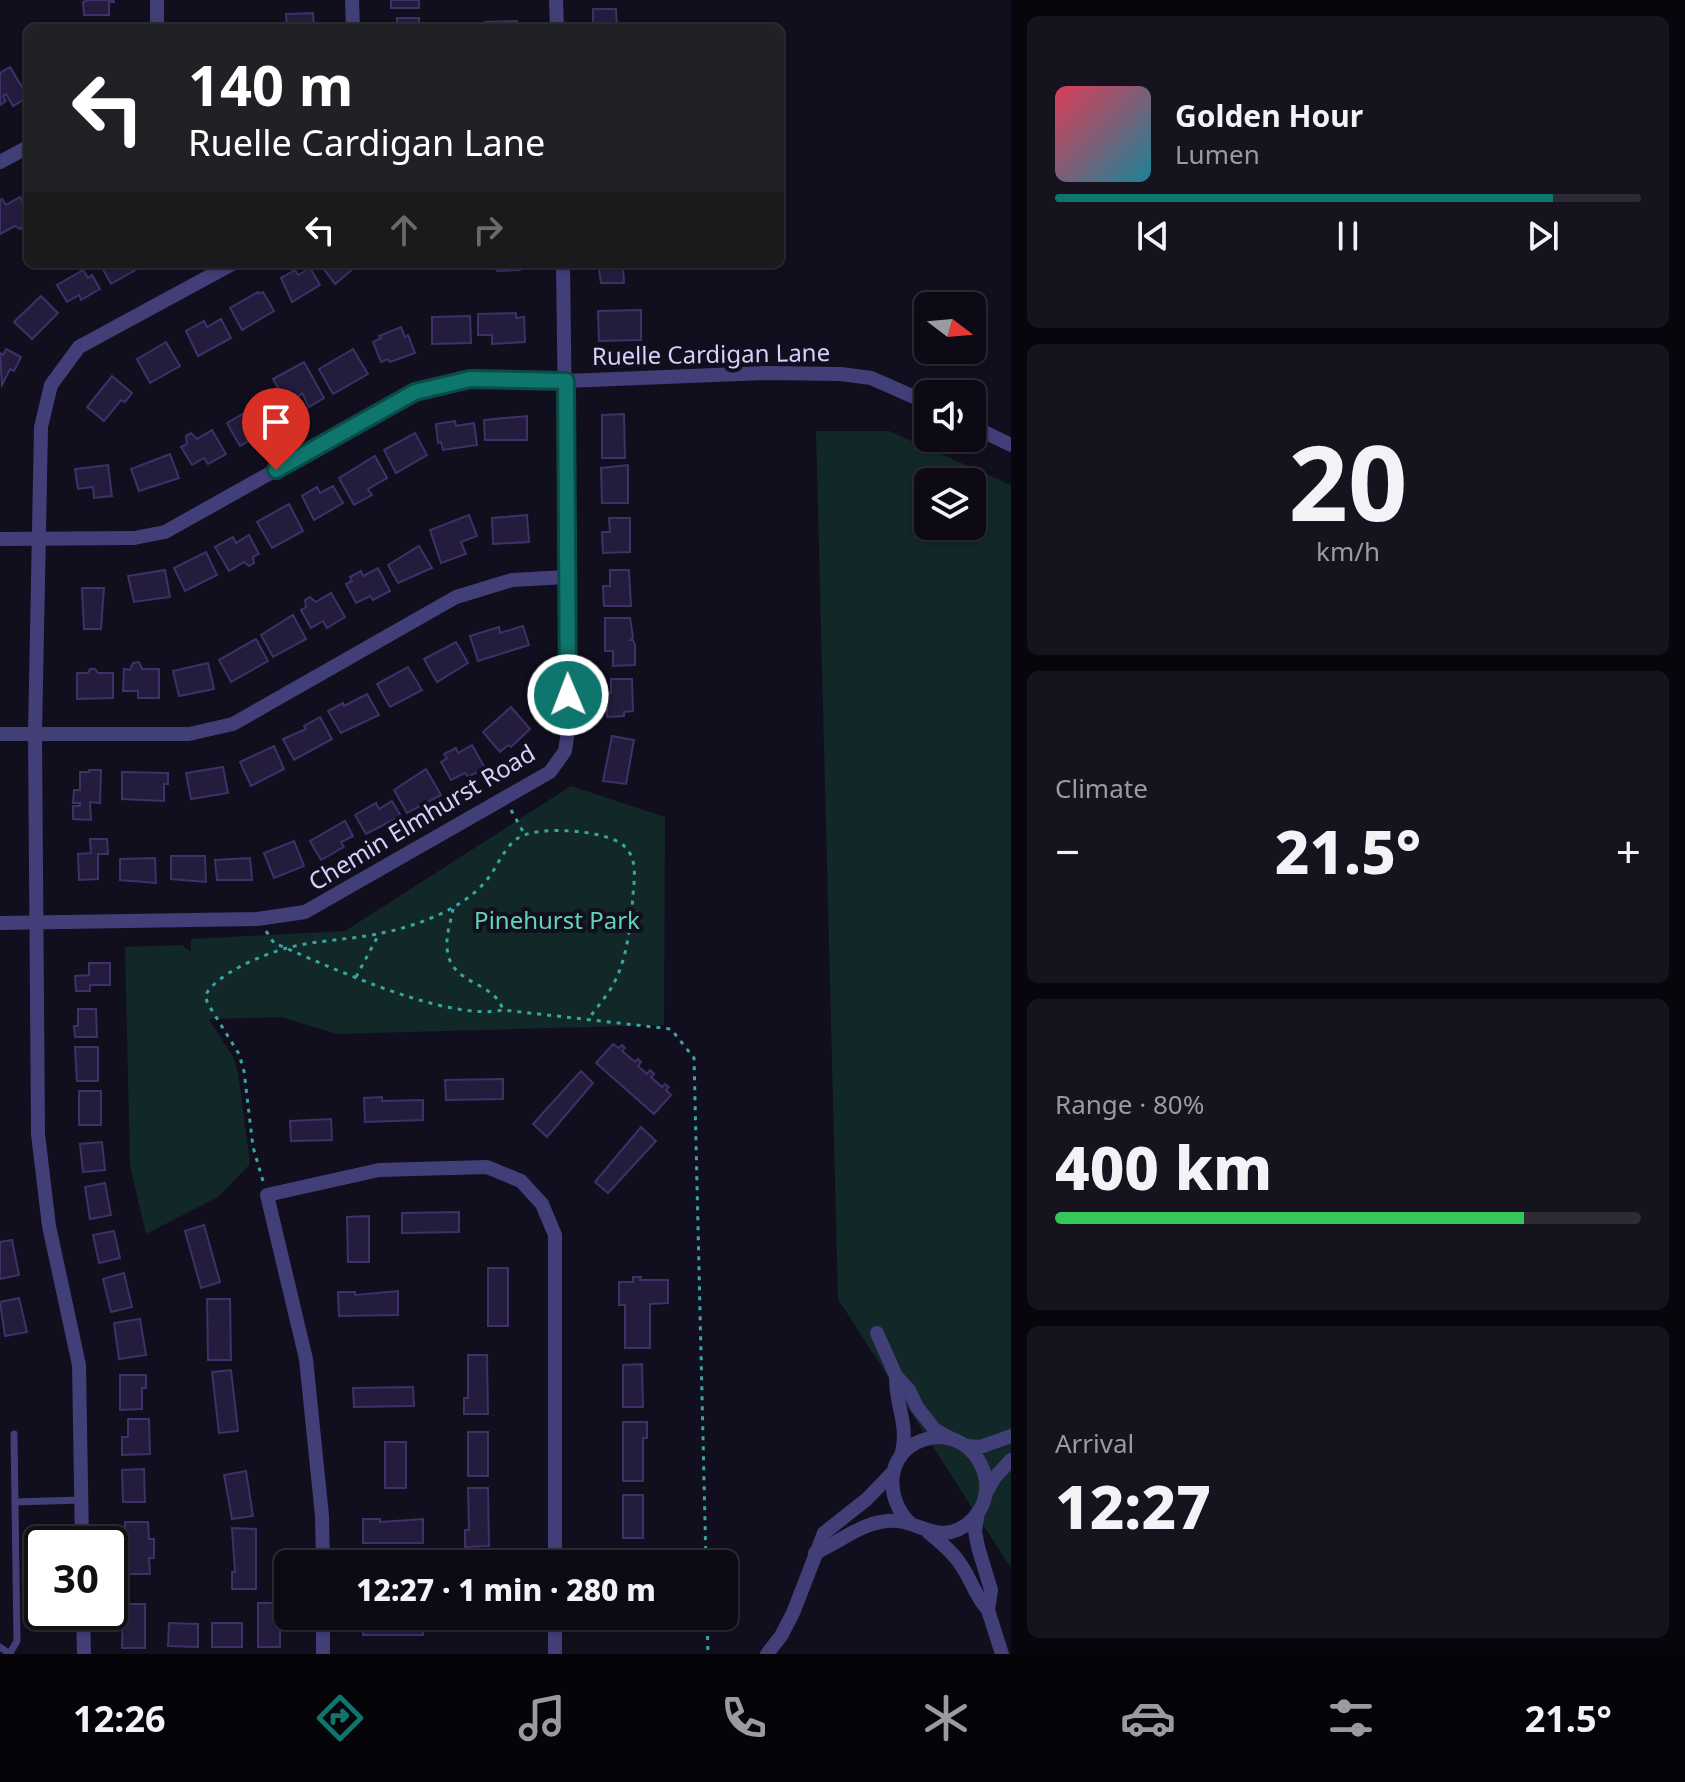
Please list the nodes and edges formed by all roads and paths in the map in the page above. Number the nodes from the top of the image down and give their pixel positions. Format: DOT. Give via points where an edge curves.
graph roads {
  1 [pos="157,0"];
  2 [pos="352,0"];
  3 [pos="556,0"];
  4 [pos="157,24"];
  5 [pos="353,24"];
  6 [pos="557,24"];
  7 [pos="24,149"];
  8 [pos="0,162"];
  9 [pos="225,268"];
  10 [pos="563,268"];
  11 [pos="566,381"];
  12 [pos="914,395"];
  13 [pos="986,433"];
  14 [pos="1011,445"];
  15 [pos="40,538"];
  16 [pos="0,539"];
  17 [pos="567,577"];
  18 [pos="0,734"];
  19 [pos="35,734"];
  20 [pos="506,799"];
  21 [pos="525,835"];
  22 [pos="453,907"];
  23 [pos="257,919"];
  24 [pos="0,923"];
  25 [pos="35,923"];
  26 [pos="379,934"];
  27 [pos="286,948"];
  28 [pos="356,977"];
  29 [pos="503,1010"];
  30 [pos="588,1020"];
  31 [pos="267,1195"];
  32 [pos="877,1333"];
  33 [pos="896,1376"];
  34 [pos="14,1434"];
  35 [pos="1011,1436"];
  36 [pos="950,1438"];
  37 [pos="967,1446"];
  38 [pos="901,1456"];
  39 [pos="1011,1460"];
  40 [pos="893,1473"];
  41 [pos="985,1495"];
  42 [pos="81,1500"];
  43 [pos="15,1502"];
  44 [pos="978,1512"];
  45 [pos="911,1524"];
  46 [pos="82,1526"];
  47 [pos="928,1532"];
  48 [pos="323,1550"];
  49 [pos="555,1550"];
  50 [pos="706,1550"];
  51 [pos="815,1553"];
  52 [pos="988,1610"];
  53 [pos="83,1630"];
  54 [pos="323,1630"];
  55 [pos="555,1630"];
  56 [pos="707,1630"];
  57 [pos="0,1647"];
  58 [pos="10,1654"];
  59 [pos="84,1654"];
  60 [pos="323,1654"];
  61 [pos="555,1654"];
  62 [pos="708,1654"];
  63 [pos="767,1654"];
  64 [pos="1002,1654"];
  1 -- 4 [label="street"];
  2 -- 5 [label="street"];
  3 -- 6 [label="street"];
  7 -- 8 [label="street"];
  9 -- 15 [label="street" via="79,347 51,385 41,427"];
  10 -- 11 [label="street, Chemin Elmhurst Road"];
  11 -- 12 [label="street, Ruelle Cardigan Lane" via="841,374 871,378"];
  11 -- 15 [label="street, Ruelle Cardigan Lane" via="470,379 415,392 165,532 134,538"];
  11 -- 17 [label="street, Chemin Elmhurst Road"];
  13 -- 14 [label="street"];
  15 -- 16 [label="street, Ruelle Cardigan Lane"];
  15 -- 19 [label="street"];
  17 -- 19 [label="street" via="512,580 456,597 233,724 189,734"];
  17 -- 20 [label="street, Chemin Elmhurst Road" via="565,751 550,772"];
  18 -- 19 [label="street"];
  19 -- 25 [label="street"];
  20 -- 21 [label="path"];
  20 -- 23 [label="street, Chemin Elmhurst Road" via="305,912"];
  21 -- 22 [label="path" via="511,845 486,881"];
  21 -- 30 [label="path" via="584,832 611,838 631,853 635,879 624,955 611,987"];
  22 -- 26 [label="path"];
  22 -- 29 [label="path" via="449,957 467,982 496,996"];
  23 -- 25 [label="street, Chemin Elmhurst Road"];
  23 -- 27 [label="path" via="274,943"];
  24 -- 25 [label="street, Chemin Elmhurst Road"];
  25 -- 42 [label="street" via="38,1134 49,1226 79,1365"];
  26 -- 27 [label="path"];
  26 -- 28 [label="path"];
  27 -- 28 [label="path"];
  27 -- 31 [label="path" via="226,974 205,996 239,1054 253,1147"];
  28 -- 29 [label="path" via="467,1011"];
  29 -- 30 [label="path"];
  30 -- 50 [label="path" via="671,1029 694,1058"];
  31 -- 48 [label="street" via="306,1359"];
  31 -- 49 [label="street" via="379,1170 487,1167 521,1181 542,1204 555,1235"];
  32 -- 33 [label="street"];
  33 -- 36 [label="street" via="927,1422"];
  33 -- 38 [label="street" via="895,1395 905,1426"];
  34 -- 43 [label="lane"];
  35 -- 37 [label="street"];
  36 -- 37 [label="street"];
  36 -- 38 [label="street" via="923,1440"];
  37 -- 41 [label="street" via="983,1468"];
  38 -- 40 [label="street"];
  39 -- 41 [label="street"];
  40 -- 45 [label="street" via="894,1501"];
  40 -- 51 [label="street" via="824,1533"];
  41 -- 44 [label="street"];
  42 -- 43 [label="lane"];
  42 -- 46 [label="street"];
  43 -- 58 [label="lane" via="17,1641"];
  44 -- 47 [label="street" via="956,1530"];
  44 -- 52 [label="street" via="975,1531 991,1590"];
  45 -- 47 [label="street"];
  45 -- 51 [label="street" via="865,1524"];
  47 -- 52 [label="street" via="953,1554"];
  51 -- 63 [label="street" via="793,1613"];
  52 -- 64 [label="street"];
  53 -- 59 [label="street"];
  54 -- 60 [label="street"];
  55 -- 61 [label="street"];
  56 -- 62 [label="path"];
  57 -- 58 [label="lane"];
}
